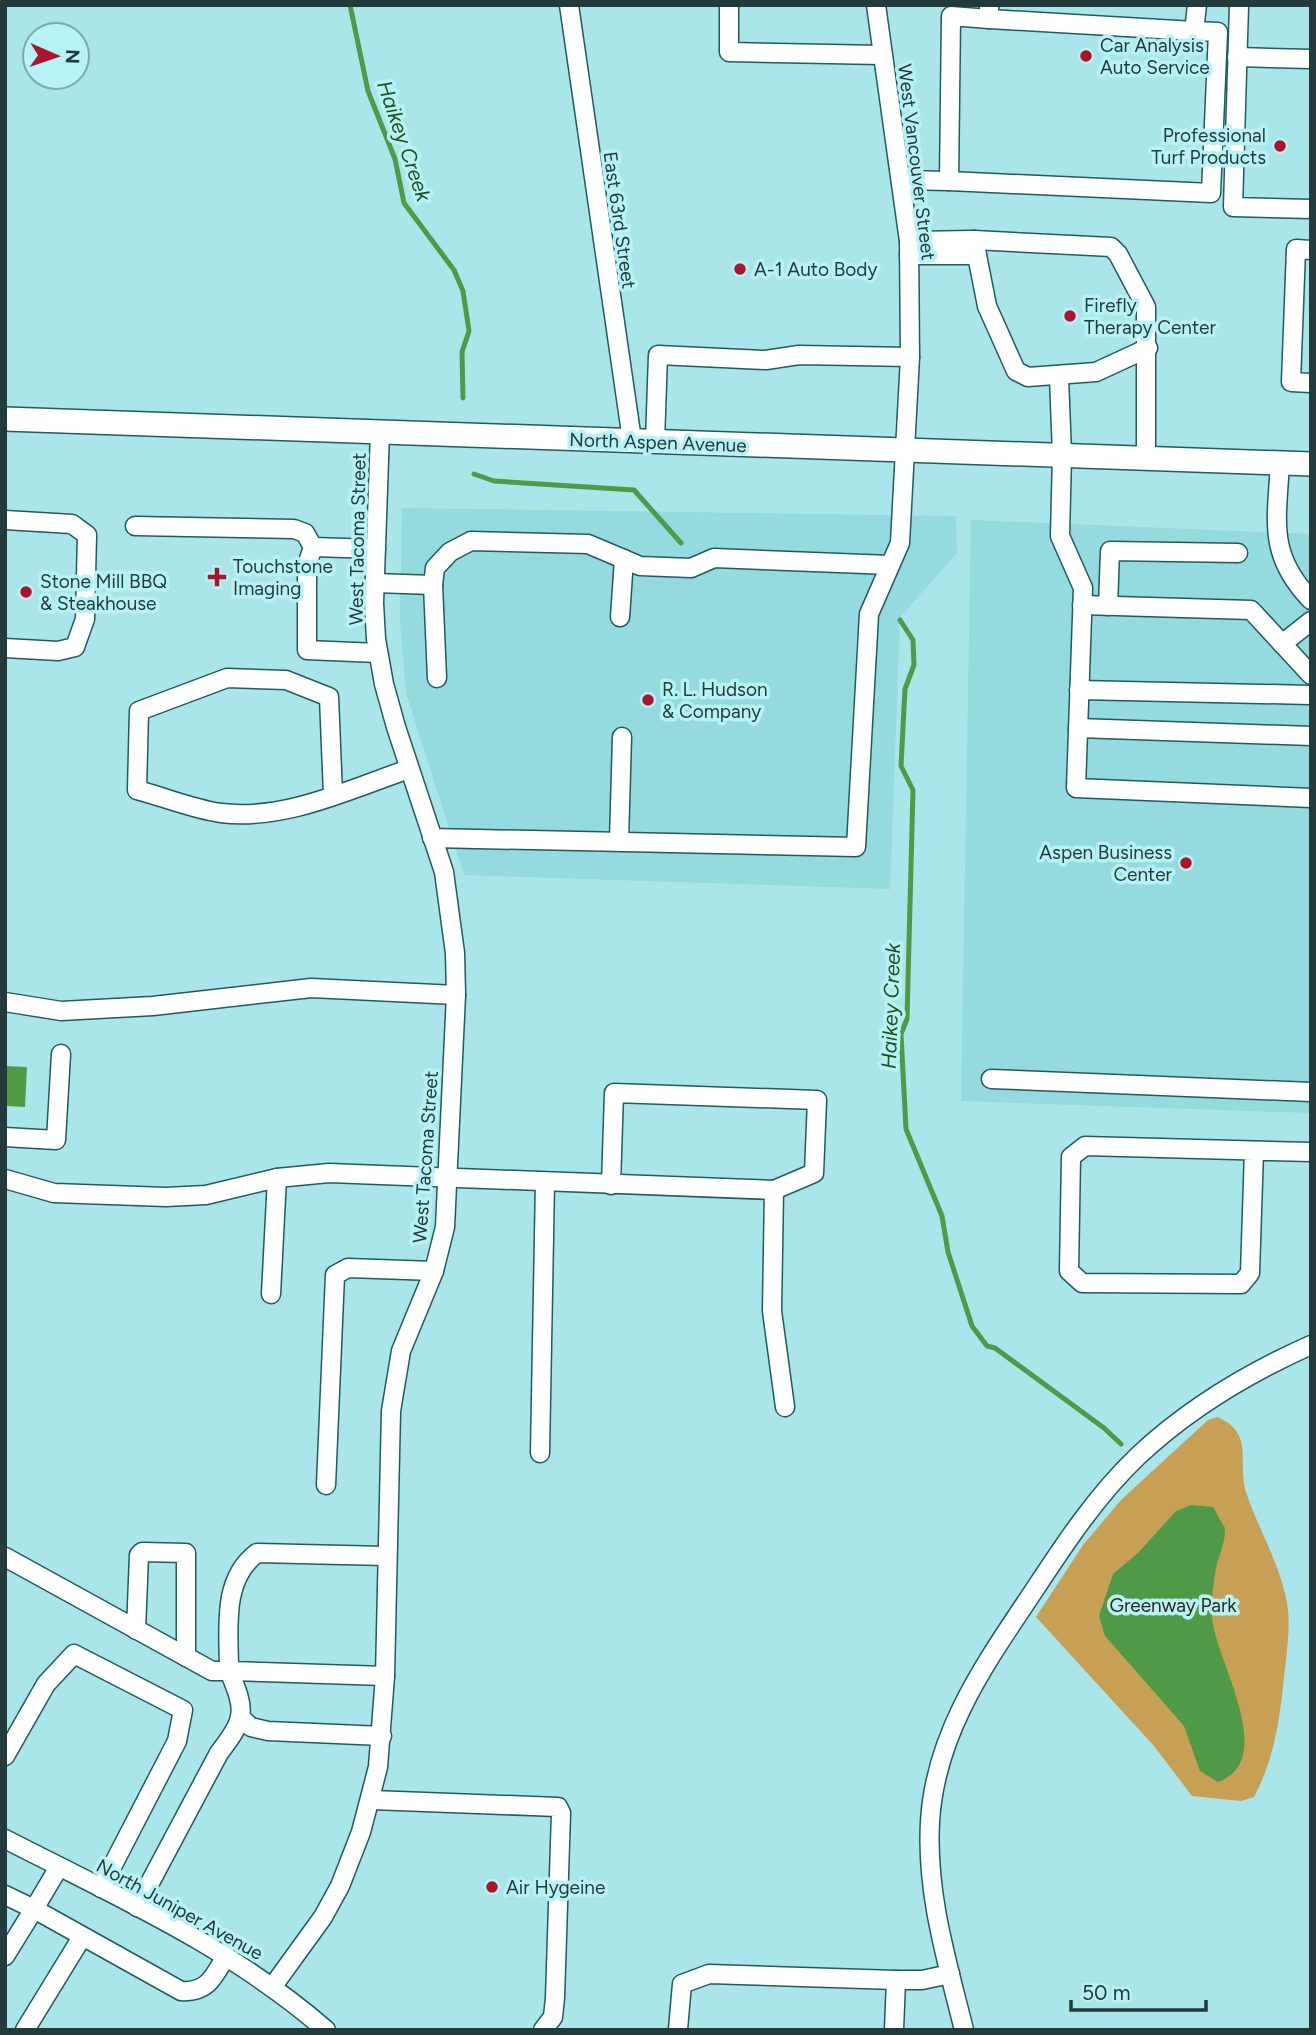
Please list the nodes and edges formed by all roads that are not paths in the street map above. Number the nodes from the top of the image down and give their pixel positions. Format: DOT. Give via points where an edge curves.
graph roads {
  1 [pos="569,5"];
  2 [pos="729,5"];
  3 [pos="876,5"];
  4 [pos="1197,5"];
  5 [pos="1239,5"];
  6 [pos="989,12"];
  7 [pos="1194,31"];
  8 [pos="882,55"];
  9 [pos="1237,57"];
  10 [pos="1311,59"];
  11 [pos="902,180"];
  12 [pos="949,181"];
  13 [pos="1311,209"];
  14 [pos="976,247"];
  15 [pos="909,248"];
  16 [pos="1311,250"];
  17 [pos="1147,348"];
  18 [pos="910,357"];
  19 [pos="1059,377"];
  20 [pos="1311,383"];
  21 [pos="5,419"];
  22 [pos="380,432"];
  23 [pos="632,440"];
  24 [pos="655,441"];
  25 [pos="906,450"];
  26 [pos="1062,455"];
  27 [pos="1146,458"];
  28 [pos="1280,462"];
  29 [pos="1311,464"];
  30 [pos="5,520"];
  31 [pos="135,526"];
  32 [pos="313,547"];
  33 [pos="376,549"];
  34 [pos="1238,553"];
  35 [pos="624,559"];
  36 [pos="890,565"];
  37 [pos="375,583"];
  38 [pos="433,585"];
  39 [pos="1311,600"];
  40 [pos="1082,605"];
  41 [pos="1108,606"];
  42 [pos="620,617"];
  43 [pos="1311,621"];
  44 [pos="1282,644"];
  45 [pos="5,648"];
  46 [pos="378,653"];
  47 [pos="1311,675"];
  48 [pos="437,678"];
  49 [pos="1079,690"];
  50 [pos="1311,695"];
  51 [pos="1078,728"];
  52 [pos="1311,736"];
  53 [pos="622,737"];
  54 [pos="409,769"];
  55 [pos="333,795"];
  56 [pos="1311,798"];
  57 [pos="432,838"];
  58 [pos="618,841"];
  59 [pos="456,995"];
  60 [pos="5,1002"];
  61 [pos="61,1054"];
  62 [pos="991,1079"];
  63 [pos="1311,1092"];
  64 [pos="5,1137"];
  65 [pos="1254,1151"];
  66 [pos="1311,1152"];
  67 [pos="277,1178"];
  68 [pos="449,1178"];
  69 [pos="5,1179"];
  70 [pos="545,1182"];
  71 [pos="611,1185"];
  72 [pos="774,1190"];
  73 [pos="434,1271"];
  74 [pos="271,1294"];
  75 [pos="1311,1345"];
  76 [pos="785,1407"];
  77 [pos="540,1453"];
  78 [pos="326,1485"];
  79 [pos="386,1556"];
  80 [pos="5,1557"];
  81 [pos="136,1630"];
  82 [pos="186,1657"];
  83 [pos="229,1671"];
  84 [pos="385,1676"];
  85 [pos="242,1719"];
  86 [pos="382,1736"];
  87 [pos="5,1756"];
  88 [pos="372,1800"];
  89 [pos="5,1839"];
  90 [pos="59,1867"];
  91 [pos="101,1888"];
  92 [pos="5,1895"];
  93 [pos="137,1907"];
  94 [pos="34,1909"];
  95 [pos="82,1937"];
  96 [pos="5,1956"];
  97 [pos="226,1956"];
  98 [pos="950,1974"];
  99 [pos="896,1980"];
  100 [pos="273,1986"];
  101 [pos="678,2029"];
  102 [pos="25,2030"];
  103 [pos="326,2030"];
  104 [pos="543,2030"];
  105 [pos="894,2030"];
  106 [pos="964,2030"];
  1 -- 23 [label="street, East 63rd Street"];
  2 -- 8 [label="street" via="729,52"];
  3 -- 8 [label="street, West Vancouver Street"];
  4 -- 7 [label="street"];
  5 -- 9 [label="street"];
  6 -- 7 [label="street"];
  6 -- 12 [label="street" via="951,16"];
  7 -- 12 [label="street" via="1218,32 1211,193"];
  8 -- 11 [label="street, West Vancouver Street"];
  9 -- 10 [label="street"];
  9 -- 13 [label="street" via="1233,207"];
  11 -- 12 [label="street"];
  11 -- 15 [label="street, West Vancouver Street"];
  14 -- 15 [label="street"];
  14 -- 17 [label="street" via="1111,247 1146,307"];
  14 -- 19 [label="street" via="987,306 1016,371 1028,377"];
  15 -- 18 [label="street, West Vancouver Street"];
  16 -- 20 [label="street" via="1296,249 1291,382"];
  17 -- 19 [label="street" via="1096,372"];
  17 -- 27 [label="street"];
  18 -- 24 [label="street" via="799,355 766,360 658,355"];
  18 -- 25 [label="street, West Vancouver Street"];
  19 -- 26 [label="street"];
  21 -- 22 [label="main road, North Aspen Avenue"];
  22 -- 23 [label="main road, North Aspen Avenue"];
  22 -- 33 [label="street, West Tacoma Street"];
  23 -- 24 [label="main road, North Aspen Avenue"];
  24 -- 25 [label="main road, North Aspen Avenue"];
  25 -- 26 [label="main road, North Aspen Avenue"];
  25 -- 36 [label="street, West Vancouver Street" via="900,543"];
  26 -- 27 [label="main road, North Aspen Avenue"];
  26 -- 40 [label="street" via="1060,536 1083,588"];
  27 -- 28 [label="main road, North Aspen Avenue"];
  28 -- 29 [label="main road, North Aspen Avenue"];
  28 -- 39 [label="street" via="1280,555 1295,583"];
  30 -- 45 [label="street" via="72,524 87,535 85,619 75,647"];
  31 -- 32 [label="street" via="294,529 306,533"];
  32 -- 33 [label="street"];
  32 -- 46 [label="street" via="307,565 307,650"];
  33 -- 37 [label="street, West Tacoma Street"];
  34 -- 41 [label="street" via="1110,551"];
  35 -- 36 [label="street" via="640,566 691,568 714,558"];
  35 -- 38 [label="street" via="588,544 471,541 450,552 435,568"];
  35 -- 42 [label="street"];
  36 -- 58 [label="street, West Vancouver Street" via="869,614 856,847"];
  37 -- 38 [label="street"];
  37 -- 46 [label="street, West Tacoma Street"];
  38 -- 48 [label="street"];
  40 -- 41 [label="street"];
  40 -- 49 [label="street"];
  41 -- 44 [label="street" via="1251,610"];
  43 -- 44 [label="street"];
  44 -- 47 [label="street"];
  46 -- 54 [label="street, West Tacoma Street"];
  49 -- 50 [label="street"];
  49 -- 51 [label="street"];
  51 -- 52 [label="street"];
  51 -- 56 [label="street" via="1076,788"];
  53 -- 58 [label="street"];
  54 -- 55 [label="street"];
  54 -- 57 [label="street, West Tacoma Street"];
  55 -- 55 [label="street" via="280,812 221,813 137,790 139,711 227,678 286,680 329,697"];
  57 -- 58 [label="street"];
  57 -- 59 [label="street, West Tacoma Street" via="444,872"];
  59 -- 60 [label="street" via="311,988 61,1011"];
  59 -- 68 [label="street, West Tacoma Street"];
  61 -- 64 [label="street" via="56,1140"];
  62 -- 63 [label="street"];
  65 -- 65 [label="street" via="1085,1146 1071,1157 1069,1271 1082,1283 1241,1284 1250,1273"];
  65 -- 66 [label="street"];
  67 -- 68 [label="street" via="329,1173"];
  67 -- 69 [label="street" via="218,1193 166,1198 54,1193"];
  67 -- 74 [label="street"];
  68 -- 70 [label="street"];
  68 -- 73 [label="street, West Tacoma Street" via="445,1227"];
  70 -- 71 [label="street"];
  70 -- 77 [label="street"];
  71 -- 72 [label="street"];
  71 -- 72 [label="street" via="614,1093 817,1100 814,1173"];
  72 -- 76 [label="street" via="772,1311"];
  73 -- 78 [label="street" via="348,1268 335,1275"];
  73 -- 79 [label="street, West Tacoma Street" via="408,1330 395,1375"];
  75 -- 98 [label="street" via="1229,1386 1137,1457 1062,1549 971,1685 942,1759 930,1820 936,1921"];
  79 -- 83 [label="street" via="257,1553 233,1579"];
  79 -- 84 [label="street, West Tacoma Street"];
  80 -- 81 [label="street"];
  81 -- 82 [label="street"];
  81 -- 82 [label="street" via="139,1555 186,1553"];
  82 -- 83 [label="street" via="212,1671"];
  83 -- 84 [label="street"];
  83 -- 85 [label="street" via="242,1704"];
  84 -- 86 [label="street, West Tacoma Street"];
  85 -- 86 [label="street" via="268,1731"];
  85 -- 93 [label="street" via="219,1753"];
  86 -- 88 [label="street, West Tacoma Street"];
  87 -- 91 [label="street" via="46,1684 74,1654 183,1710 177,1741"];
  88 -- 100 [label="street, West Tacoma Street" via="340,1886"];
  88 -- 104 [label="street" via="558,1808 555,1998 553,2017"];
  89 -- 90 [label="street, North Juniper Avenue"];
  90 -- 91 [label="street, North Juniper Avenue"];
  90 -- 94 [label="street"];
  91 -- 93 [label="street, North Juniper Avenue"];
  92 -- 94 [label="street"];
  93 -- 97 [label="street, North Juniper Avenue"];
  94 -- 95 [label="street"];
  94 -- 96 [label="street"];
  95 -- 97 [label="street" via="181,1991 195,1992 208,1986"];
  95 -- 102 [label="street"];
  97 -- 100 [label="street, North Juniper Avenue"];
  98 -- 99 [label="street"];
  98 -- 106 [label="street"];
  99 -- 101 [label="street" via="709,1974 682,1984"];
  99 -- 105 [label="street"];
  100 -- 103 [label="street, North Juniper Avenue"];
}
